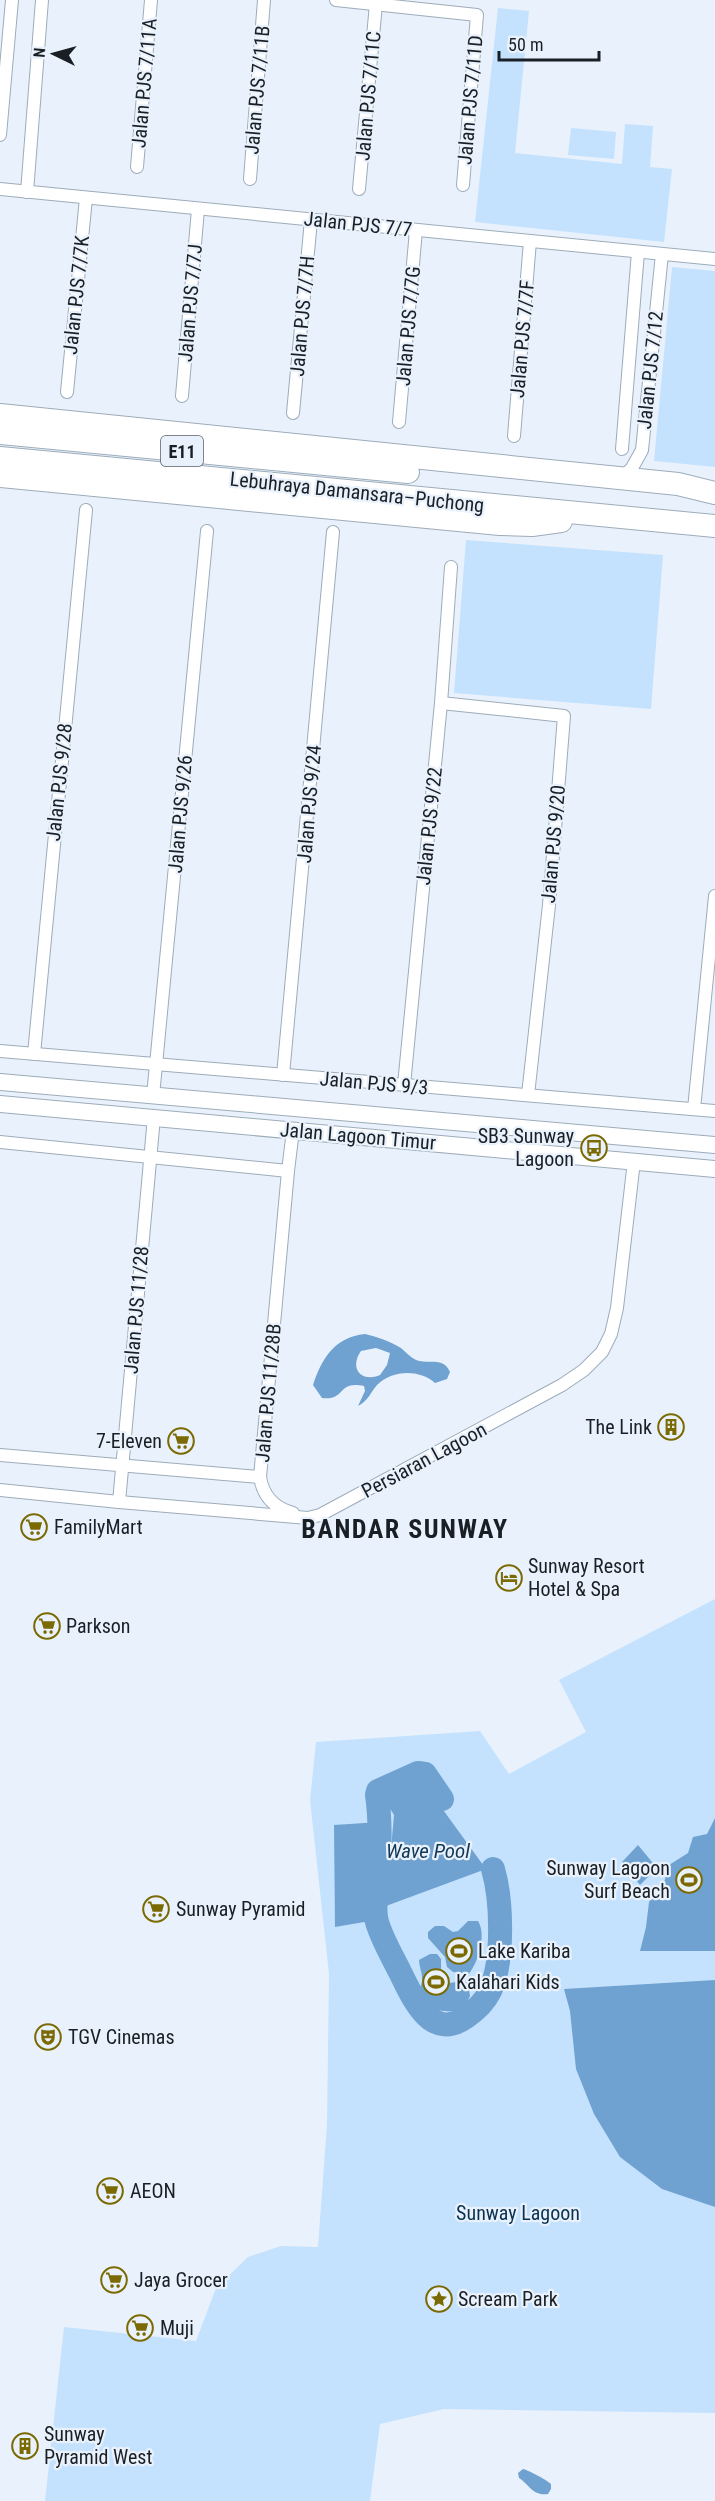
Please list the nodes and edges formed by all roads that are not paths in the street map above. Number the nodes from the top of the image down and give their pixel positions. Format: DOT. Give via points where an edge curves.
graph roads {
  1 [pos="12,0"];
  2 [pos="42,0"];
  3 [pos="151,0"];
  4 [pos="264,0"];
  5 [pos="336,0"];
  6 [pos="376,4"];
  7 [pos="0,135"];
  8 [pos="137,167"];
  9 [pos="250,179"];
  10 [pos="463,185"];
  11 [pos="0,189"];
  12 [pos="359,189"];
  13 [pos="27,192"];
  14 [pos="86,198"];
  15 [pos="198,209"];
  16 [pos="311,220"];
  17 [pos="416,230"];
  18 [pos="530,241"];
  19 [pos="638,252"];
  20 [pos="662,254"];
  21 [pos="715,259"];
  22 [pos="67,392"];
  23 [pos="182,396"];
  24 [pos="293,413"];
  25 [pos="0,415"];
  26 [pos="399,422"];
  27 [pos="0,433"];
  28 [pos="514,436"];
  29 [pos="622,449"];
  30 [pos="0,458"];
  31 [pos="0,476"];
  32 [pos="622,478"];
  33 [pos="715,493"];
  34 [pos="715,499"];
  35 [pos="86,510"];
  36 [pos="595,516"];
  37 [pos="715,526"];
  38 [pos="207,531"];
  39 [pos="333,532"];
  40 [pos="451,567"];
  41 [pos="441,703"];
  42 [pos="715,896"];
  43 [pos="715,904"];
  44 [pos="0,1051"];
  45 [pos="34,1054"];
  46 [pos="156,1065"];
  47 [pos="284,1075"];
  48 [pos="0,1082"];
  49 [pos="404,1085"];
  50 [pos="528,1095"];
  51 [pos="153,1096"];
  52 [pos="0,1104"];
  53 [pos="694,1109"];
  54 [pos="715,1111"];
  55 [pos="154,1117"];
  56 [pos="292,1130"];
  57 [pos="0,1142"];
  58 [pos="715,1145"];
  59 [pos="150,1157"];
  60 [pos="634,1161"];
  61 [pos="715,1169"];
  62 [pos="288,1171"];
  63 [pos="0,1455"];
  64 [pos="122,1467"];
  65 [pos="260,1477"];
  66 [pos="0,1490"];
  67 [pos="119,1502"];
  68 [pos="308,1518"];
  1 -- 7 [label="street"];
  2 -- 13 [label="street"];
  3 -- 8 [label="street, Jalan PJS 7/11A"];
  4 -- 9 [label="street, Jalan PJS 7/11B"];
  5 -- 6 [label="street"];
  6 -- 10 [label="street, Jalan PJS 7/11D" via="477,15"];
  6 -- 12 [label="street, Jalan PJS 7/11C"];
  11 -- 13 [label="street, Jalan PJS 7/7"];
  13 -- 14 [label="street, Jalan PJS 7/7"];
  14 -- 15 [label="street, Jalan PJS 7/7"];
  14 -- 22 [label="street, Jalan PJS 7/7K"];
  15 -- 16 [label="street, Jalan PJS 7/7"];
  15 -- 23 [label="street, Jalan PJS 7/7J"];
  16 -- 17 [label="street, Jalan PJS 7/7"];
  16 -- 24 [label="street, Jalan PJS 7/7H"];
  17 -- 18 [label="street, Jalan PJS 7/7"];
  17 -- 26 [label="street, Jalan PJS 7/7G"];
  18 -- 19 [label="street, Jalan PJS 7/7"];
  18 -- 28 [label="street, Jalan PJS 7/7F"];
  19 -- 20 [label="street, Jalan PJS 7/7"];
  19 -- 29 [label="street, Jalan PJS 7/12"];
  20 -- 21 [label="street, Jalan PJS 7/7"];
  20 -- 32 [label="street, Jalan PJS 7/12" via="642,450"];
  25 -- 32 [label="highway"];
  27 -- 34 [label="highway, Lebuhraya Damansara–Puchong / E11"];
  30 -- 36 [label="highway, Lebuhraya Damansara–Puchong / E11"];
  31 -- 36 [label="highway" via="501,524 531,525"];
  32 -- 33 [label="highway" via="685,485"];
  35 -- 45 [label="street, Jalan PJS 9/28"];
  36 -- 37 [label="highway, Lebuhraya Damansara–Puchong / E11"];
  38 -- 46 [label="street, Jalan PJS 9/26"];
  39 -- 47 [label="street, Jalan PJS 9/24"];
  40 -- 41 [label="street, Jalan PJS 9/22"];
  41 -- 49 [label="street, Jalan PJS 9/22"];
  41 -- 50 [label="street, Jalan PJS 9/20" via="564,716"];
  42 -- 43 [label="street"];
  43 -- 53 [label="street"];
  44 -- 45 [label="street, Jalan PJS 9/3"];
  45 -- 46 [label="street, Jalan PJS 9/3"];
  46 -- 47 [label="street, Jalan PJS 9/3"];
  46 -- 51 [label="street, Jalan PJS 9/26"];
  47 -- 49 [label="street, Jalan PJS 9/3"];
  48 -- 51 [label="main road, Jalan Lagoon Timur"];
  49 -- 50 [label="street, Jalan PJS 9/3"];
  50 -- 53 [label="street, Jalan PJS 9/3"];
  51 -- 58 [label="main road, Jalan Lagoon Timur"];
  52 -- 55 [label="main road, Jalan Lagoon Timur"];
  53 -- 54 [label="street, Jalan PJS 9/3"];
  55 -- 56 [label="main road, Jalan Lagoon Timur"];
  55 -- 59 [label="street, Jalan PJS 11/28"];
  56 -- 60 [label="main road, Jalan Lagoon Timur"];
  56 -- 62 [label="street, Jalan PJS 11/28B"];
  57 -- 59 [label="street"];
  59 -- 62 [label="street"];
  59 -- 64 [label="street, Jalan PJS 11/28"];
  60 -- 61 [label="main road, Jalan Lagoon Timur"];
  60 -- 68 [label="street, Persiaran Lagoon" via="616,1314 602,1352 562,1385 369,1490"];
  62 -- 65 [label="street, Jalan PJS 11/28B"];
  63 -- 64 [label="street, Jalan PJS 11/28B"];
  64 -- 65 [label="street, Jalan PJS 11/28B"];
  64 -- 67 [label="street, Jalan PJS 11/28"];
  65 -- 68 [label="street" via="265,1493 275,1505"];
  66 -- 67 [label="street, Persiaran Lagoon"];
  67 -- 68 [label="street, Persiaran Lagoon"];
}
